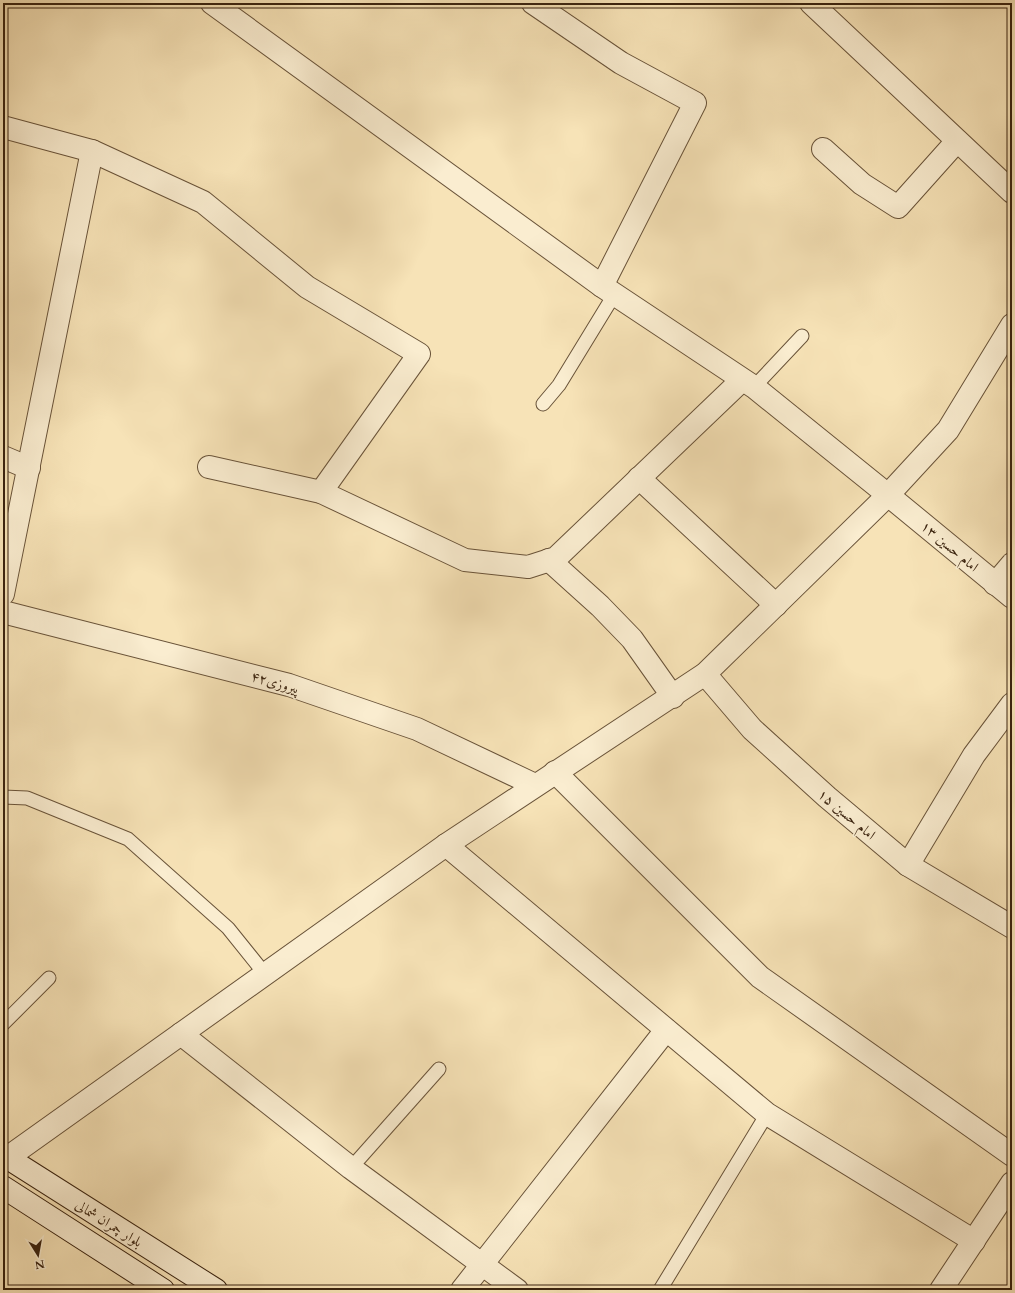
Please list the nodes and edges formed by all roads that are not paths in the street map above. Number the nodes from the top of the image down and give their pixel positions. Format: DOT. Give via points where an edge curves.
graph roads {
  1 [pos="212,3"];
  2 [pos="533,3"];
  3 [pos="811,3"];
  4 [pos="3,127"];
  5 [pos="957,140"];
  6 [pos="823,150"];
  7 [pos="92,152"];
  8 [pos="1012,192"];
  9 [pos="608,290"];
  10 [pos="1012,325"];
  11 [pos="802,336"];
  12 [pos="748,384"];
  13 [pos="543,404"];
  14 [pos="3,458"];
  15 [pos="28,468"];
  16 [pos="209,468"];
  17 [pos="640,478"];
  18 [pos="321,492"];
  19 [pos="888,495"];
  20 [pos="549,560"];
  21 [pos="1012,564"];
  22 [pos="995,584"];
  23 [pos="3,594"];
  24 [pos="1012,597"];
  25 [pos="776,605"];
  26 [pos="3,612"];
  27 [pos="705,674"];
  28 [pos="673,697"];
  29 [pos="1012,704"];
  30 [pos="555,772"];
  31 [pos="535,785"];
  32 [pos="3,797"];
  33 [pos="446,846"];
  34 [pos="908,865"];
  35 [pos="1012,927"];
  36 [pos="265,974"];
  37 [pos="49,978"];
  38 [pos="3,1024"];
  39 [pos="666,1030"];
  40 [pos="181,1034"];
  41 [pos="439,1069"];
  42 [pos="767,1114"];
  43 [pos="1012,1155"];
  44 [pos="5,1157"];
  45 [pos="352,1168"];
  46 [pos="1012,1183"];
  47 [pos="3,1187"];
  48 [pos="974,1240"];
  49 [pos="482,1264"];
  50 [pos="163,1290"];
  51 [pos="216,1290"];
  52 [pos="462,1290"];
  53 [pos="517,1290"];
  54 [pos="660,1290"];
  55 [pos="941,1290"];
  1 -- 9 [label="street, امام حسین ۱۳"];
  2 -- 9 [label="street" via="620,63 695,102"];
  3 -- 5 [label="street"];
  4 -- 7 [label="street"];
  5 -- 6 [label="street" via="898,207 862,184"];
  5 -- 8 [label="street"];
  7 -- 15 [label="street"];
  7 -- 18 [label="street" via="203,202 307,287 419,354"];
  9 -- 12 [label="street, امام حسین ۱۳"];
  9 -- 13 [label="lane" via="559,385"];
  10 -- 19 [label="street" via="948,430"];
  11 -- 12 [label="lane"];
  12 -- 17 [label="street"];
  12 -- 19 [label="street, امام حسین ۱۳"];
  14 -- 15 [label="street"];
  15 -- 23 [label="street"];
  16 -- 18 [label="street"];
  17 -- 20 [label="street" via="556,558"];
  17 -- 25 [label="street"];
  18 -- 20 [label="street" via="465,560 528,567"];
  19 -- 22 [label="street, امام حسین ۱۳"];
  19 -- 25 [label="street"];
  20 -- 28 [label="street" via="632,639"];
  21 -- 22 [label="street"];
  22 -- 24 [label="street, امام حسین ۱۳"];
  25 -- 27 [label="street"];
  26 -- 31 [label="street, پیروزی۴۲" via="289,685 417,729"];
  27 -- 28 [label="street"];
  27 -- 34 [label="street, امام حسین ۱۵" via="752,729"];
  28 -- 30 [label="street"];
  29 -- 34 [label="street" via="974,755"];
  30 -- 31 [label="street"];
  30 -- 43 [label="street" via="760,977"];
  31 -- 33 [label="street"];
  32 -- 36 [label="lane" via="27,798 128,840 228,928"];
  33 -- 36 [label="street"];
  33 -- 39 [label="street"];
  34 -- 35 [label="street, امام حسین ۱۵"];
  36 -- 40 [label="street"];
  37 -- 38 [label="lane"];
  39 -- 42 [label="street"];
  39 -- 49 [label="street"];
  40 -- 44 [label="street"];
  40 -- 45 [label="street"];
  41 -- 45 [label="lane"];
  42 -- 48 [label="street"];
  42 -- 54 [label="lane"];
  44 -- 51 [label="street, بلوار چمران شمالی"];
  45 -- 49 [label="street"];
  46 -- 48 [label="street"];
  47 -- 50 [label="street, بلوار چمران شمالی"];
  48 -- 55 [label="street"];
  49 -- 52 [label="street"];
  49 -- 53 [label="street"];
}
